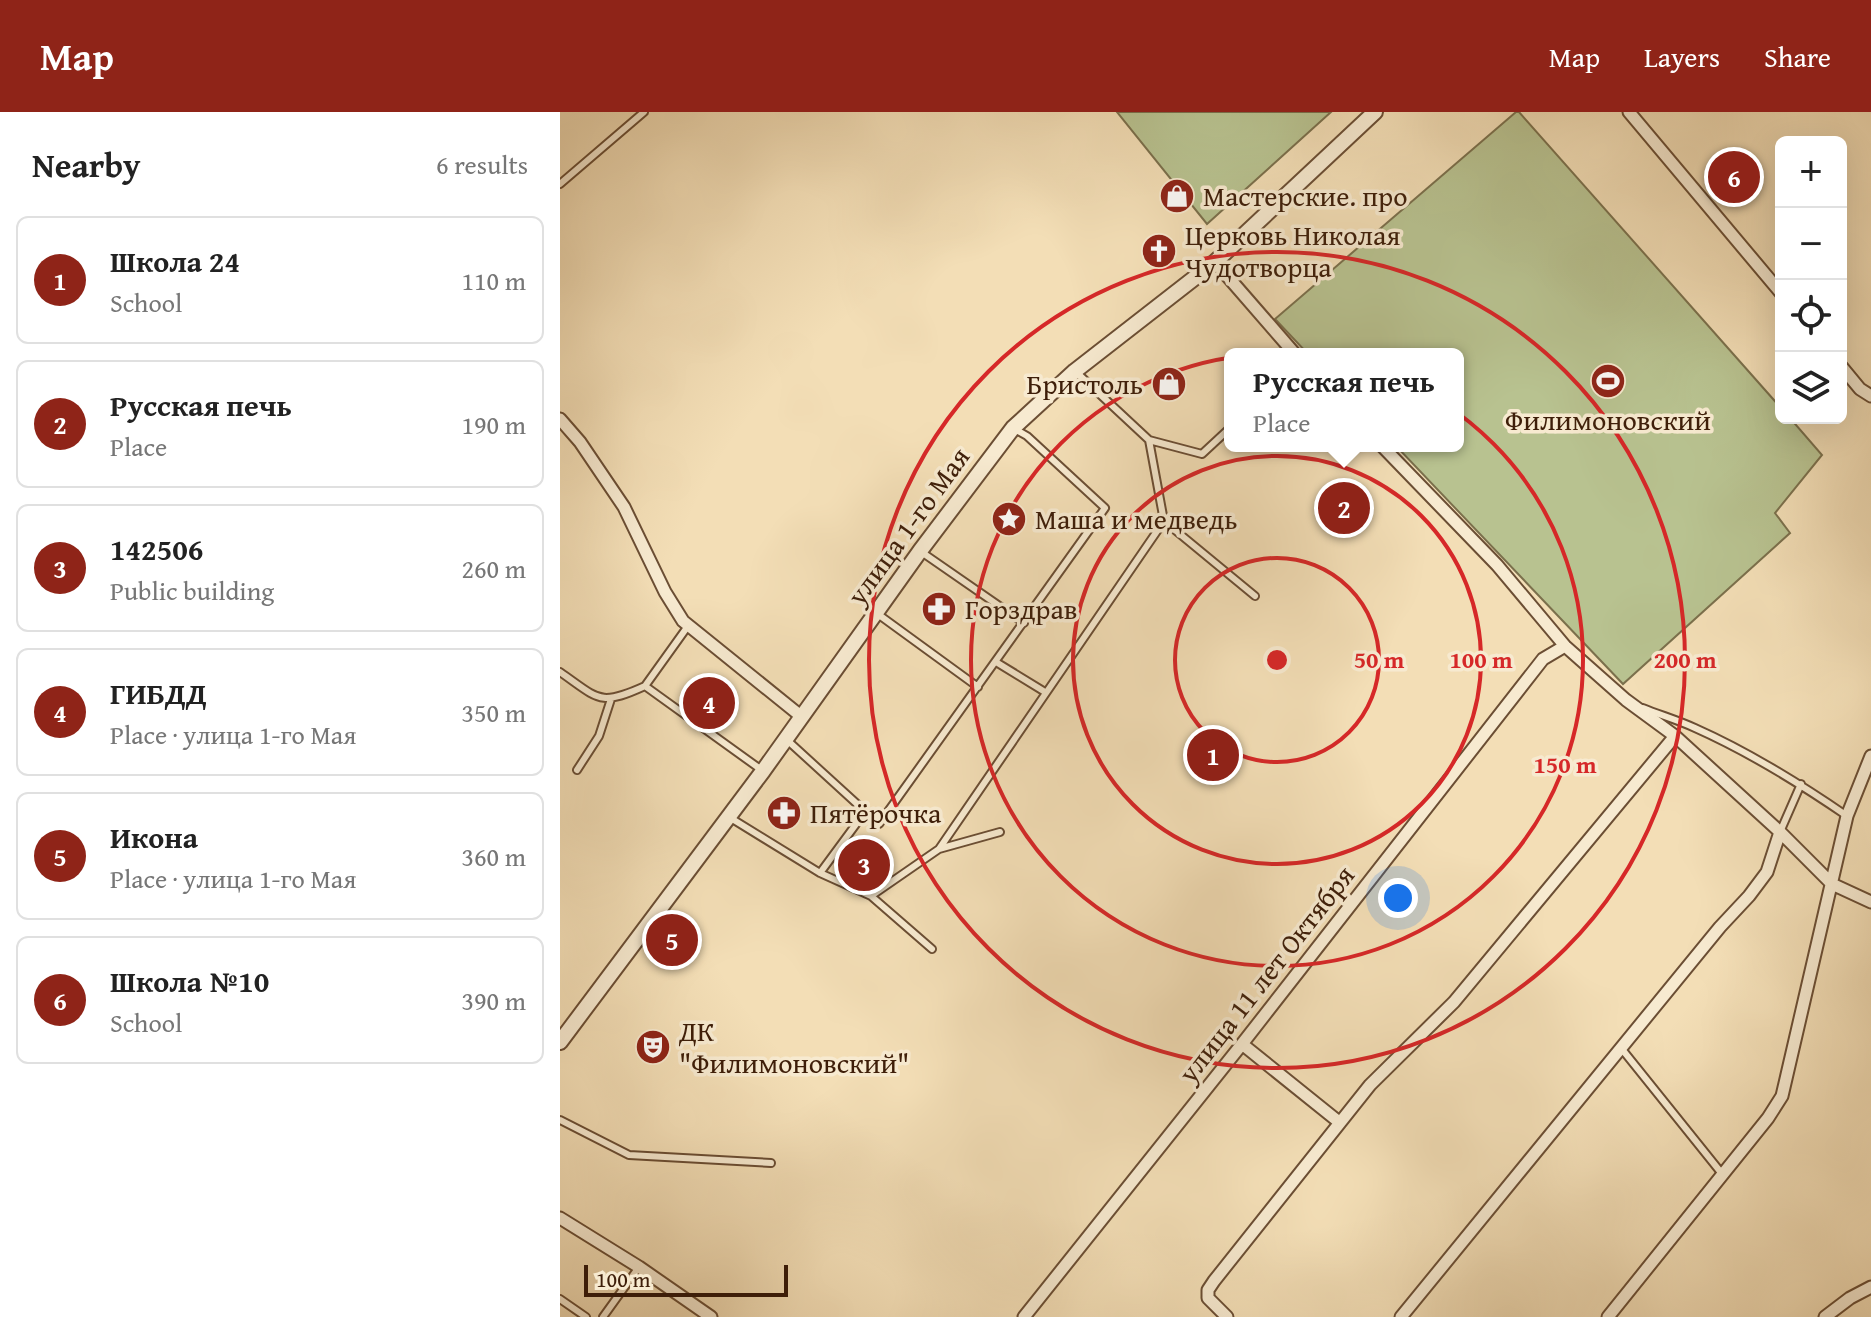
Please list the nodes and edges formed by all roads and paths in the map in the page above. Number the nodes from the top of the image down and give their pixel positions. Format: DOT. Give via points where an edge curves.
graph roads {
  1 [pos="644,112"];
  2 [pos="1375,112"];
  3 [pos="1629,112"];
  4 [pos="560,184"];
  5 [pos="1215,262"];
  6 [pos="1775,286"];
  7 [pos="1290,348"];
  8 [pos="1075,371"];
  9 [pos="1847,373"];
  10 [pos="1871,396"];
  11 [pos="560,419"];
  12 [pos="1013,428"];
  13 [pos="1224,434"];
  14 [pos="1149,440"];
  15 [pos="1388,452"];
  16 [pos="1164,521"];
  17 [pos="920,551"];
  18 [pos="1255,596"];
  19 [pos="875,612"];
  20 [pos="1024,623"];
  21 [pos="688,626"];
  22 [pos="1565,646"];
  23 [pos="996,662"];
  24 [pos="560,672"];
  25 [pos="645,686"];
  26 [pos="978,687"];
  27 [pos="1045,692"];
  28 [pos="611,699"];
  29 [pos="1626,700"];
  30 [pos="802,717"];
  31 [pos="1675,736"];
  32 [pos="786,739"];
  33 [pos="1871,756"];
  34 [pos="577,770"];
  35 [pos="763,771"];
  36 [pos="1801,784"];
  37 [pos="865,812"];
  38 [pos="1847,816"];
  39 [pos="729,817"];
  40 [pos="1000,832"];
  41 [pos="1780,832"];
  42 [pos="939,849"];
  43 [pos="820,873"];
  44 [pos="1832,884"];
  45 [pos="871,896"];
  46 [pos="1871,902"];
  47 [pos="932,949"];
  48 [pos="560,1042"];
  49 [pos="1242,1044"];
  50 [pos="1621,1048"];
  51 [pos="560,1120"];
  52 [pos="1339,1122"];
  53 [pos="771,1163"];
  54 [pos="1723,1175"];
  55 [pos="560,1218"];
  56 [pos="639,1267"];
  57 [pos="1871,1287"];
  58 [pos="560,1299"];
  59 [pos="586,1317"];
  60 [pos="603,1317"];
  61 [pos="711,1317"];
  62 [pos="1024,1317"];
  63 [pos="1227,1317"];
  64 [pos="1401,1317"];
  65 [pos="1608,1317"];
  66 [pos="1825,1317"];
  1 -- 4 [label="lane"];
  2 -- 5 [label="street, улица 1-го Мая"];
  3 -- 6 [label="street"];
  5 -- 7 [label="street"];
  5 -- 8 [label="street, улица 1-го Мая"];
  8 -- 12 [label="street, улица 1-го Мая"];
  8 -- 14 [label="lane"];
  9 -- 10 [label="street"];
  11 -- 21 [label="street" via="624,507 665,592"];
  12 -- 17 [label="street, улица 1-го Мая"];
  12 -- 20 [label="lane" via="1105,508"];
  13 -- 14 [label="lane" via="1202,454"];
  14 -- 16 [label="lane"];
  15 -- 22 [label="street" via="1497,565"];
  16 -- 18 [label="lane"];
  16 -- 27 [label="lane"];
  17 -- 19 [label="street, улица 1-го Мая"];
  17 -- 20 [label="lane"];
  19 -- 26 [label="lane"];
  19 -- 30 [label="street, улица 1-го Мая"];
  20 -- 23 [label="lane"];
  21 -- 25 [label="lane"];
  21 -- 30 [label="street"];
  22 -- 29 [label="street"];
  22 -- 49 [label="street, улица 11 лет Октября" via="1543,659"];
  23 -- 26 [label="lane"];
  23 -- 27 [label="lane"];
  24 -- 28 [label="lane" via="592,694"];
  25 -- 28 [label="lane"];
  25 -- 35 [label="lane"];
  26 -- 37 [label="lane" via="879,824"];
  27 -- 42 [label="lane"];
  28 -- 34 [label="lane" via="599,736"];
  29 -- 31 [label="street"];
  29 -- 36 [label="lane" via="1694,727"];
  30 -- 32 [label="street, улица 1-го Мая"];
  31 -- 41 [label="street"];
  31 -- 52 [label="street" via="1454,1002"];
  32 -- 35 [label="street, улица 1-го Мая"];
  32 -- 37 [label="lane"];
  33 -- 38 [label="street"];
  35 -- 39 [label="street, улица 1-го Мая"];
  36 -- 38 [label="lane"];
  36 -- 41 [label="lane"];
  37 -- 43 [label="lane"];
  38 -- 44 [label="street"];
  39 -- 43 [label="lane"];
  39 -- 48 [label="street, улица 1-го Мая"];
  40 -- 42 [label="lane"];
  41 -- 44 [label="street"];
  41 -- 50 [label="street" via="1767,872"];
  42 -- 45 [label="lane"];
  43 -- 45 [label="lane"];
  44 -- 46 [label="street"];
  44 -- 54 [label="street" via="1782,1096"];
  45 -- 47 [label="lane"];
  49 -- 52 [label="street"];
  49 -- 62 [label="street, улица 11 лет Октября"];
  50 -- 54 [label="lane"];
  50 -- 64 [label="street"];
  51 -- 53 [label="lane" via="629,1155"];
  52 -- 63 [label="street" via="1208,1290 1208,1298"];
  54 -- 65 [label="street"];
  55 -- 56 [label="street"];
  56 -- 60 [label="lane"];
  56 -- 61 [label="street"];
  57 -- 66 [label="street"];
  58 -- 59 [label="lane"];
}
